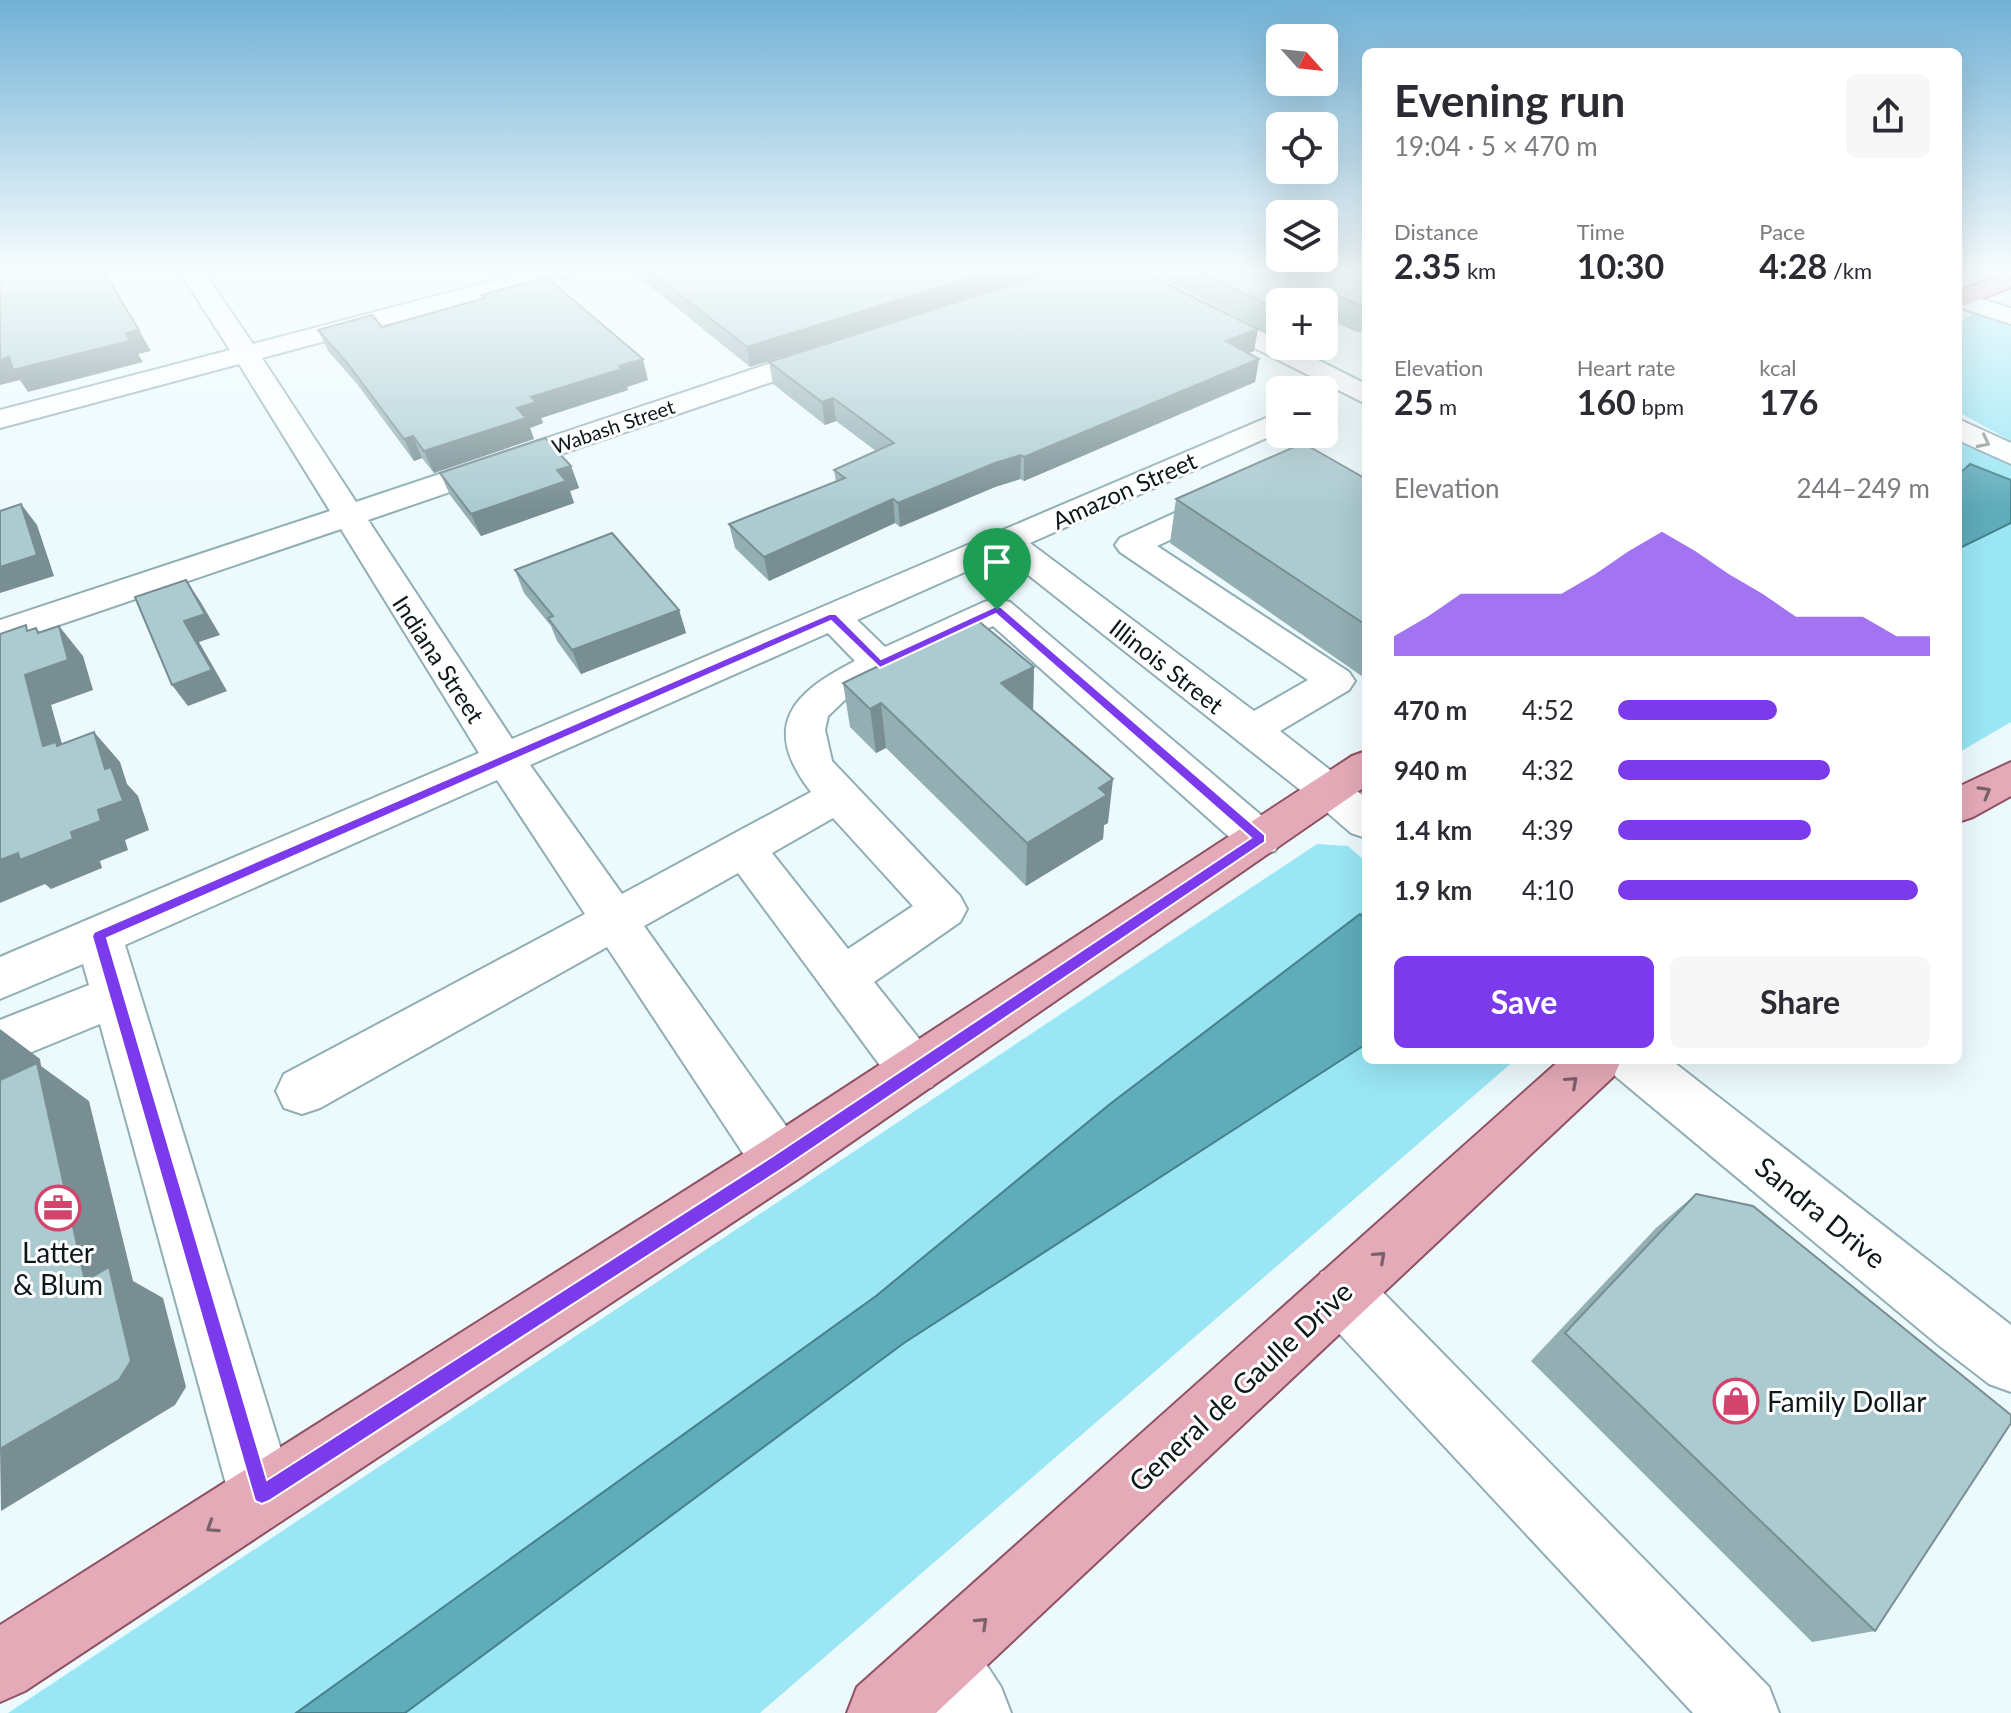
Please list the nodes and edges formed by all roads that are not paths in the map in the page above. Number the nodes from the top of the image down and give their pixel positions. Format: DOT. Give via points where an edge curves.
graph roads {
  1 [pos="244,349"];
  2 [pos="262,349"];
  3 [pos="842,349"];
  4 [pos="1281,349"];
  5 [pos="247,353"];
  6 [pos="1362,388"];
  7 [pos="1338,396"];
  8 [pos="0,419"];
  9 [pos="1266,427"];
  10 [pos="1962,430"];
  11 [pos="2011,455"];
  12 [pos="1260,487"];
  13 [pos="347,515"];
  14 [pos="1007,542"];
  15 [pos="833,617"];
  16 [pos="0,633"];
  17 [pos="880,664"];
  18 [pos="1250,731"];
  19 [pos="504,758"];
  20 [pos="2011,777"];
  21 [pos="1353,792"];
  22 [pos="838,796"];
  23 [pos="1962,804"];
  24 [pos="1260,839"];
  25 [pos="744,849"];
  26 [pos="616,918"];
  27 [pos="99,936"];
  28 [pos="843,978"];
  29 [pos="0,979"];
  30 [pos="117,995"];
  31 [pos="0,1043"];
  32 [pos="1592,1064"];
  33 [pos="1638,1064"];
  34 [pos="914,1071"];
  35 [pos="302,1091"];
  36 [pos="779,1161"];
  37 [pos="1342,1293"];
  38 [pos="2011,1362"];
  39 [pos="262,1495"];
  40 [pos="0,1666"];
  41 [pos="958,1686"];
  42 [pos="883,1713"];
  43 [pos="1743,1713"];
  1 -- 5 [label="street, Indiana Street"];
  2 -- 5 [label="street"];
  3 -- 13 [label="street, Wabash Street"];
  4 -- 6 [label="street"];
  5 -- 8 [label="street"];
  5 -- 13 [label="street, Indiana Street"];
  6 -- 7 [label="street"];
  9 -- 14 [label="street, Amazon Street"];
  10 -- 11 [label="street, one-way"];
  12 -- 18 [label="street" via="1132,545 1336,681"];
  13 -- 16 [label="street, Wabash Street"];
  13 -- 19 [label="street, Indiana Street"];
  14 -- 15 [label="street, Amazon Street"];
  14 -- 18 [label="street, Illinois Street"];
  15 -- 17 [label="street"];
  15 -- 19 [label="street, Amazon Street"];
  17 -- 22 [label="street" via="835,687 810,711 805,730 813,765"];
  17 -- 24 [label="street" via="997,610"];
  18 -- 21 [label="street, Illinois Street"];
  19 -- 26 [label="street, Indiana Street"];
  19 -- 27 [label="street, Amazon Street"];
  23 -- 20 [label="main road, one-way"];
  21 -- 24 [label="main road"];
  22 -- 25 [label="street"];
  22 -- 28 [label="street" via="944,909"];
  24 -- 34 [label="main road"];
  25 -- 26 [label="street"];
  25 -- 28 [label="street"];
  26 -- 35 [label="street"];
  26 -- 36 [label="street, Indiana Street"];
  27 -- 29 [label="street, Amazon Street"];
  27 -- 30 [label="street"];
  28 -- 34 [label="street"];
  30 -- 31 [label="street"];
  30 -- 39 [label="street"];
  37 -- 32 [label="main road, General de Gaulle Drive, one-way"];
  33 -- 38 [label="street, Sandra Drive"];
  34 -- 36 [label="main road"];
  36 -- 39 [label="main road"];
  41 -- 37 [label="main road, General de Gaulle Drive, one-way"];
  37 -- 43 [label="street"];
  39 -- 40 [label="main road, one-way"];
  41 -- 42 [label="main road, General de Gaulle Drive"];
}
